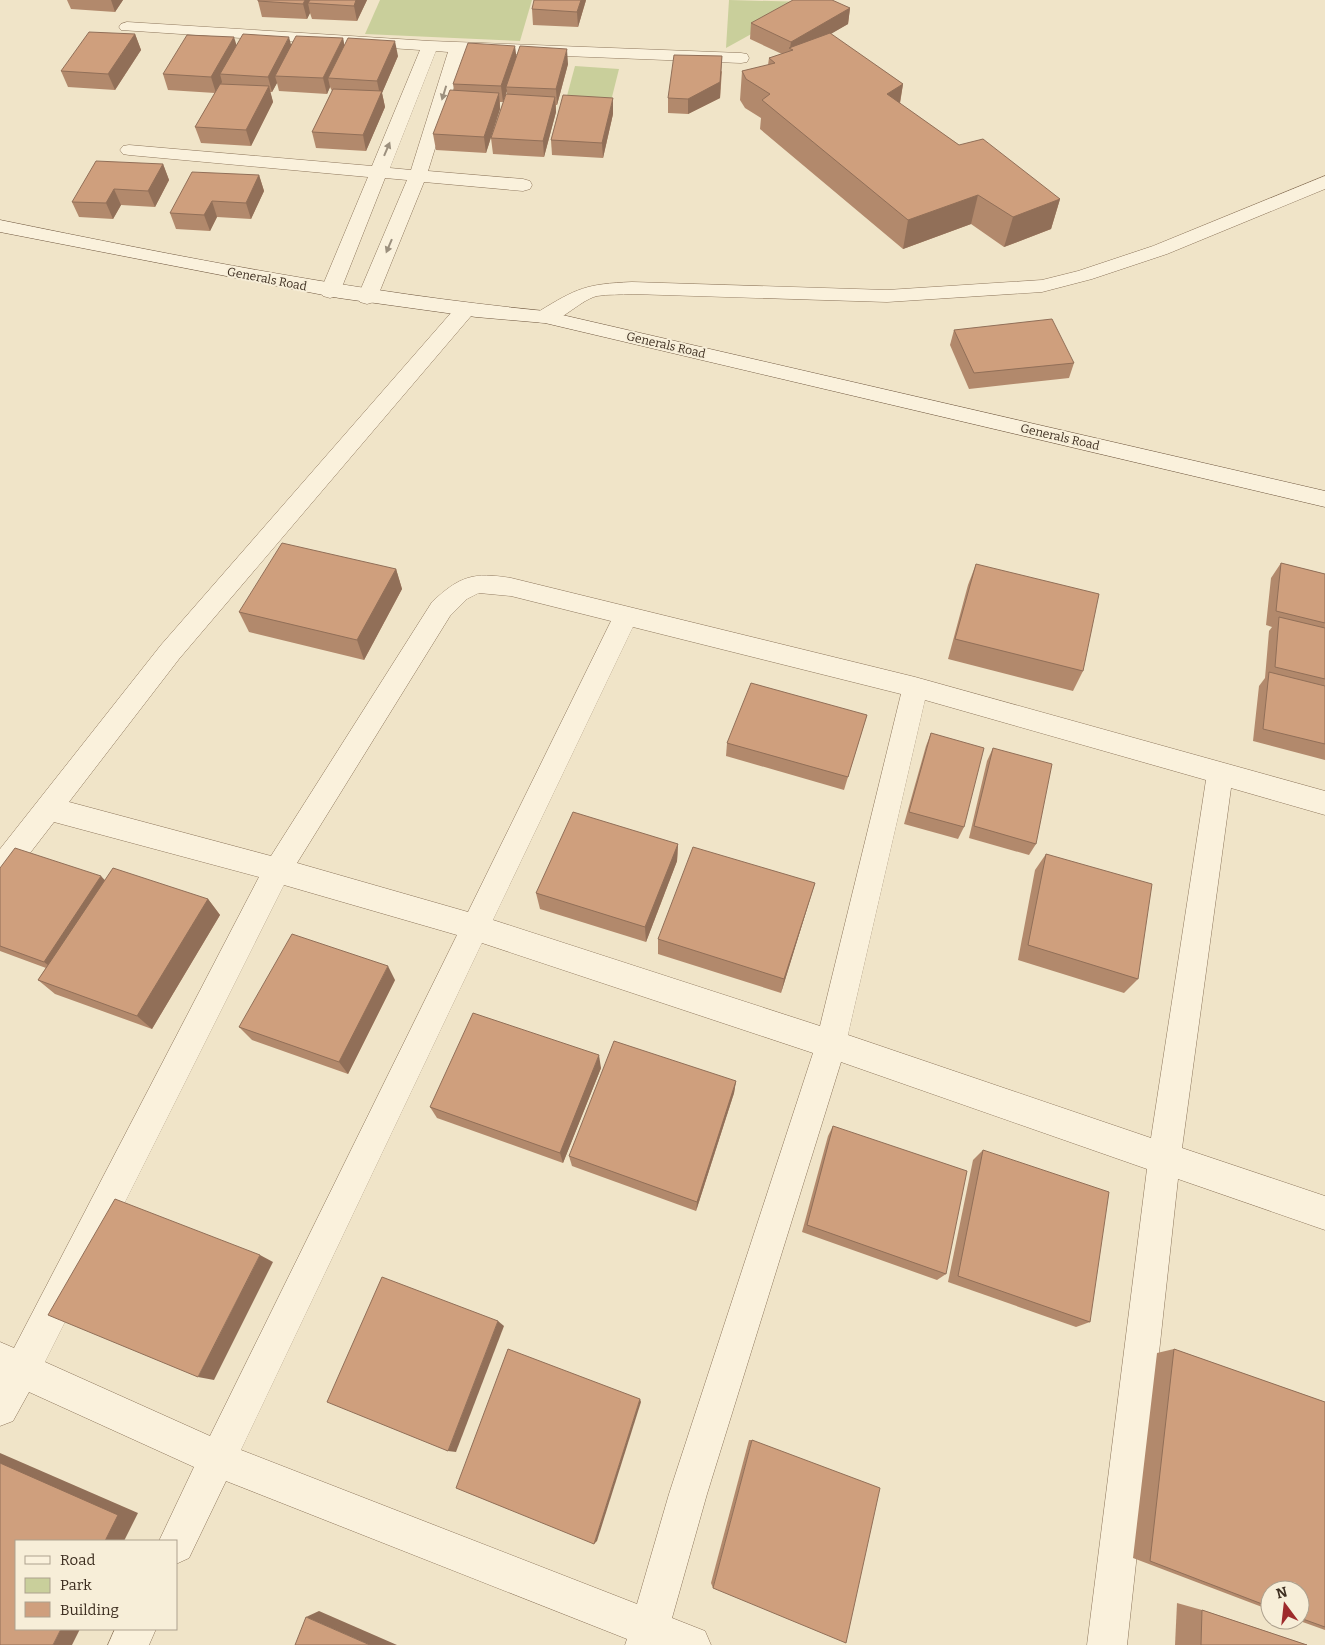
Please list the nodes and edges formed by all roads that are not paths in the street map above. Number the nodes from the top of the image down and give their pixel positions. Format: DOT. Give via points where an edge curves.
graph roads {
  1 [pos="127,27"];
  2 [pos="430,46"];
  3 [pos="458,47"];
  4 [pos="741,58"];
  5 [pos="129,150"];
  6 [pos="378,172"];
  7 [pos="418,175"];
  8 [pos="1325,182"];
  9 [pos="523,184"];
  10 [pos="0,226"];
  11 [pos="330,292"];
  12 [pos="368,298"];
  13 [pos="464,311"];
  14 [pos="545,317"];
  15 [pos="1325,499"];
  16 [pos="626,616"];
  17 [pos="915,688"];
  18 [pos="1220,774"];
  19 [pos="1325,802"];
  20 [pos="49,809"];
  21 [pos="0,870"];
  22 [pos="277,870"];
  23 [pos="475,928"];
  24 [pos="831,1044"];
  25 [pos="1164,1159"];
  26 [pos="1325,1213"];
  27 [pos="11,1365"];
  28 [pos="0,1408"];
  29 [pos="218,1459"];
  30 [pos="178,1542"];
  31 [pos="136,1630"];
  32 [pos="647,1636"];
  33 [pos="128,1645"];
  34 [pos="690,1645"];
  35 [pos="1107,1645"];
  1 -- 2 [label="street"];
  2 -- 3 [label="street"];
  6 -- 2 [label="street, one-way"];
  3 -- 4 [label="street"];
  3 -- 7 [label="street, one-way"];
  5 -- 6 [label="street"];
  6 -- 7 [label="street"];
  6 -- 11 [label="street"];
  7 -- 9 [label="street"];
  7 -- 12 [label="street, one-way"];
  8 -- 14 [label="street" via="1160,250 1042,286 887,296 632,288 595,290 576,297"];
  10 -- 11 [label="street, Generals Road"];
  11 -- 12 [label="street, Generals Road"];
  12 -- 13 [label="street, Generals Road"];
  13 -- 14 [label="street, Generals Road"];
  13 -- 20 [label="street" via="170,652"];
  14 -- 15 [label="street, Generals Road"];
  16 -- 17 [label="street"];
  16 -- 22 [label="street" via="511,587 480,582 462,589 441,610"];
  16 -- 23 [label="street"];
  17 -- 18 [label="street"];
  17 -- 24 [label="street"];
  18 -- 19 [label="street"];
  18 -- 25 [label="street"];
  20 -- 21 [label="street"];
  20 -- 22 [label="street"];
  22 -- 23 [label="street"];
  22 -- 27 [label="street"];
  23 -- 24 [label="street"];
  23 -- 29 [label="street"];
  24 -- 25 [label="street"];
  24 -- 32 [label="street" via="691,1485"];
  25 -- 26 [label="street"];
  25 -- 35 [label="street"];
  27 -- 28 [label="street"];
  27 -- 29 [label="street"];
  29 -- 30 [label="street"];
  29 -- 32 [label="street"];
  31 -- 33 [label="street"];
  32 -- 34 [label="street"];
}
